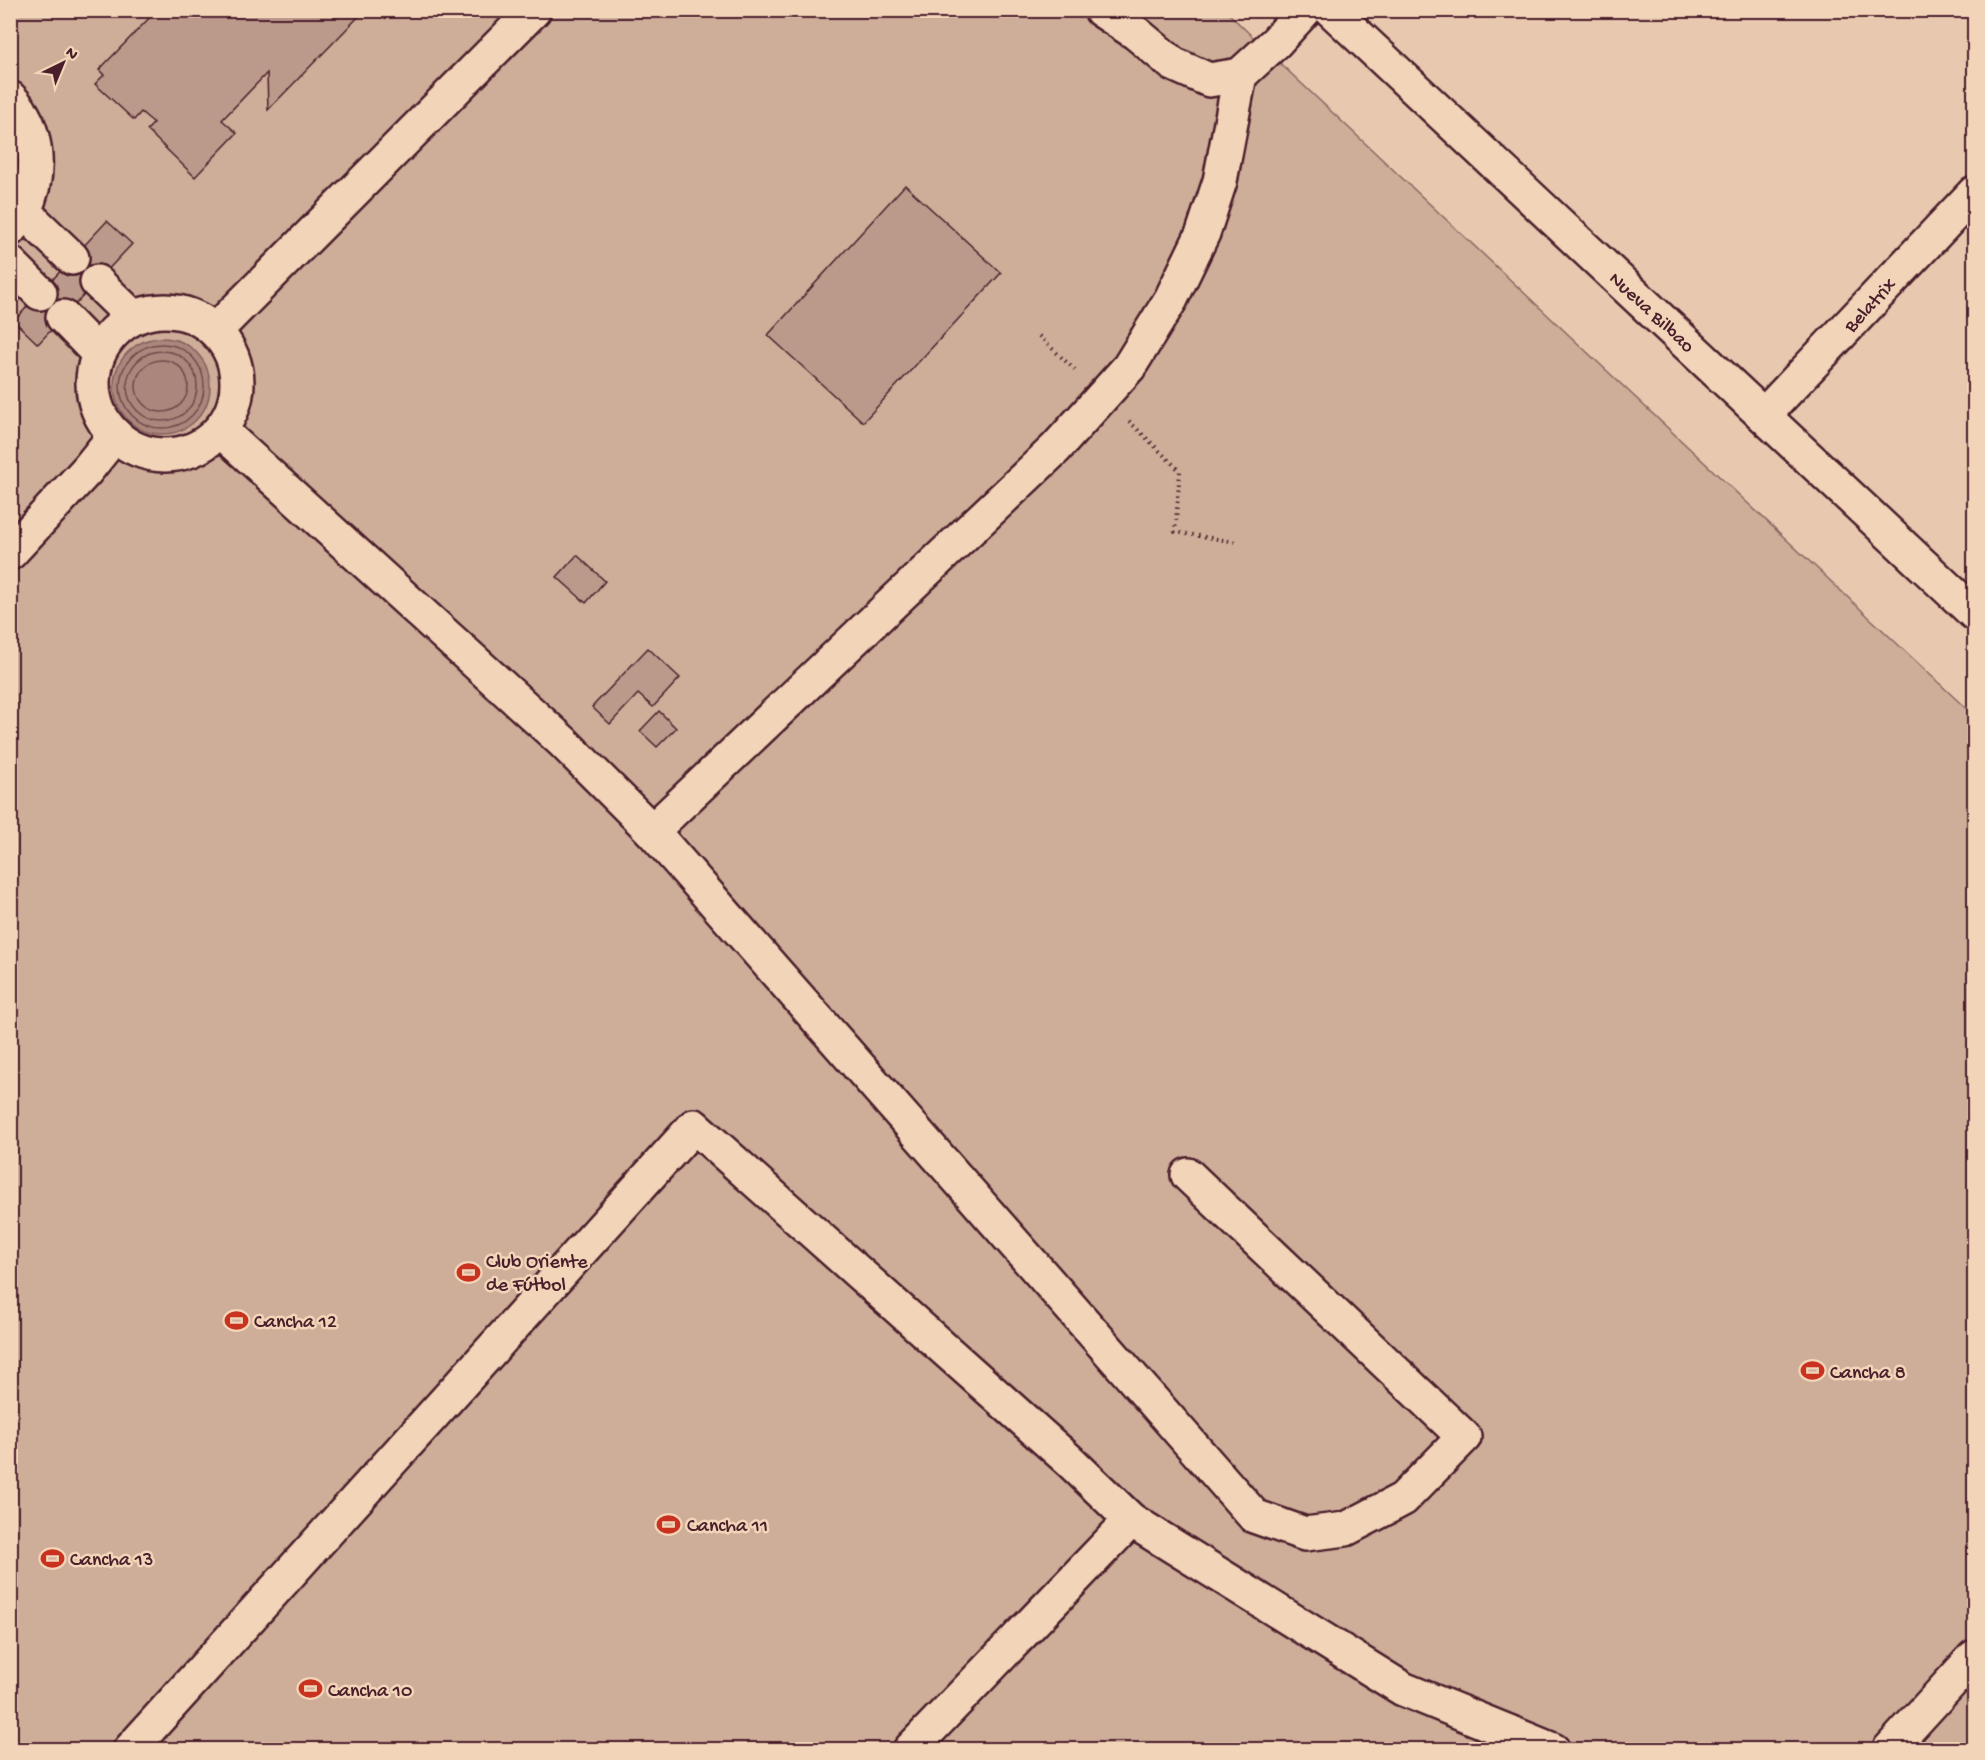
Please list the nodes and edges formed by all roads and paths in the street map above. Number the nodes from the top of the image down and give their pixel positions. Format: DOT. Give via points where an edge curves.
graph roads {
  1 [pos="534,10"];
  2 [pos="1101,10"];
  3 [pos="1305,10"];
  4 [pos="1331,10"];
  5 [pos="1240,75"];
  6 [pos="10,98"];
  7 [pos="1974,193"];
  8 [pos="17,220"];
  9 [pos="72,258"];
  10 [pos="10,263"];
  11 [pos="97,282"];
  12 [pos="40,293"];
  13 [pos="63,317"];
  14 [pos="133,317"];
  15 [pos="215,331"];
  16 [pos="1039,336"];
  17 [pos="99,353"];
  18 [pos="1075,370"];
  19 [pos="1764,415"];
  20 [pos="220,430"];
  21 [pos="115,435"];
  22 [pos="1155,445"];
  23 [pos="1236,542"];
  24 [pos="10,553"];
  25 [pos="1974,613"];
  26 [pos="652,831"];
  27 [pos="1188,1175"];
  28 [pos="1131,1520"];
  29 [pos="1974,1657"];
  30 [pos="130,1749"];
  31 [pos="910,1749"];
  32 [pos="1553,1749"];
  33 [pos="1889,1749"];
  1 -- 15 [label="street"];
  2 -- 5 [label="street" via="1173,64 1209,80"];
  3 -- 5 [label="street"];
  4 -- 19 [label="street, Nueva Bilbao"];
  5 -- 26 [label="street" via="1220,181 1203,233 1171,300 1129,367 1056,448"];
  6 -- 8 [label="street" via="27,122 36,166 32,189"];
  7 -- 19 [label="street, Belatrix"];
  8 -- 9 [label="street"];
  10 -- 12 [label="street"];
  11 -- 14 [label="street"];
  13 -- 17 [label="street"];
  14 -- 15 [label="street" via="154,311 176,312"];
  14 -- 17 [label="street" via="112,332"];
  15 -- 20 [label="street" via="228,348 236,369 237,391"];
  16 -- 18 [label="path"];
  17 -- 21 [label="street" via="92,374 94,397 101,418"];
  19 -- 25 [label="street, Nueva Bilbao"];
  20 -- 21 [label="street" via="201,445 180,454 157,455 134,449"];
  20 -- 26 [label="street" via="563,742"];
  21 -- 24 [label="street"];
  22 -- 23 [label="path" via="1180,471 1175,532"];
  26 -- 27 [label="street" via="1254,1516 1305,1534 1346,1529 1403,1499 1464,1437"];
  28 -- 30 [label="street" via="694,1126"];
  28 -- 31 [label="street"];
  28 -- 32 [label="street" via="1403,1689"];
  29 -- 33 [label="street"];
}
